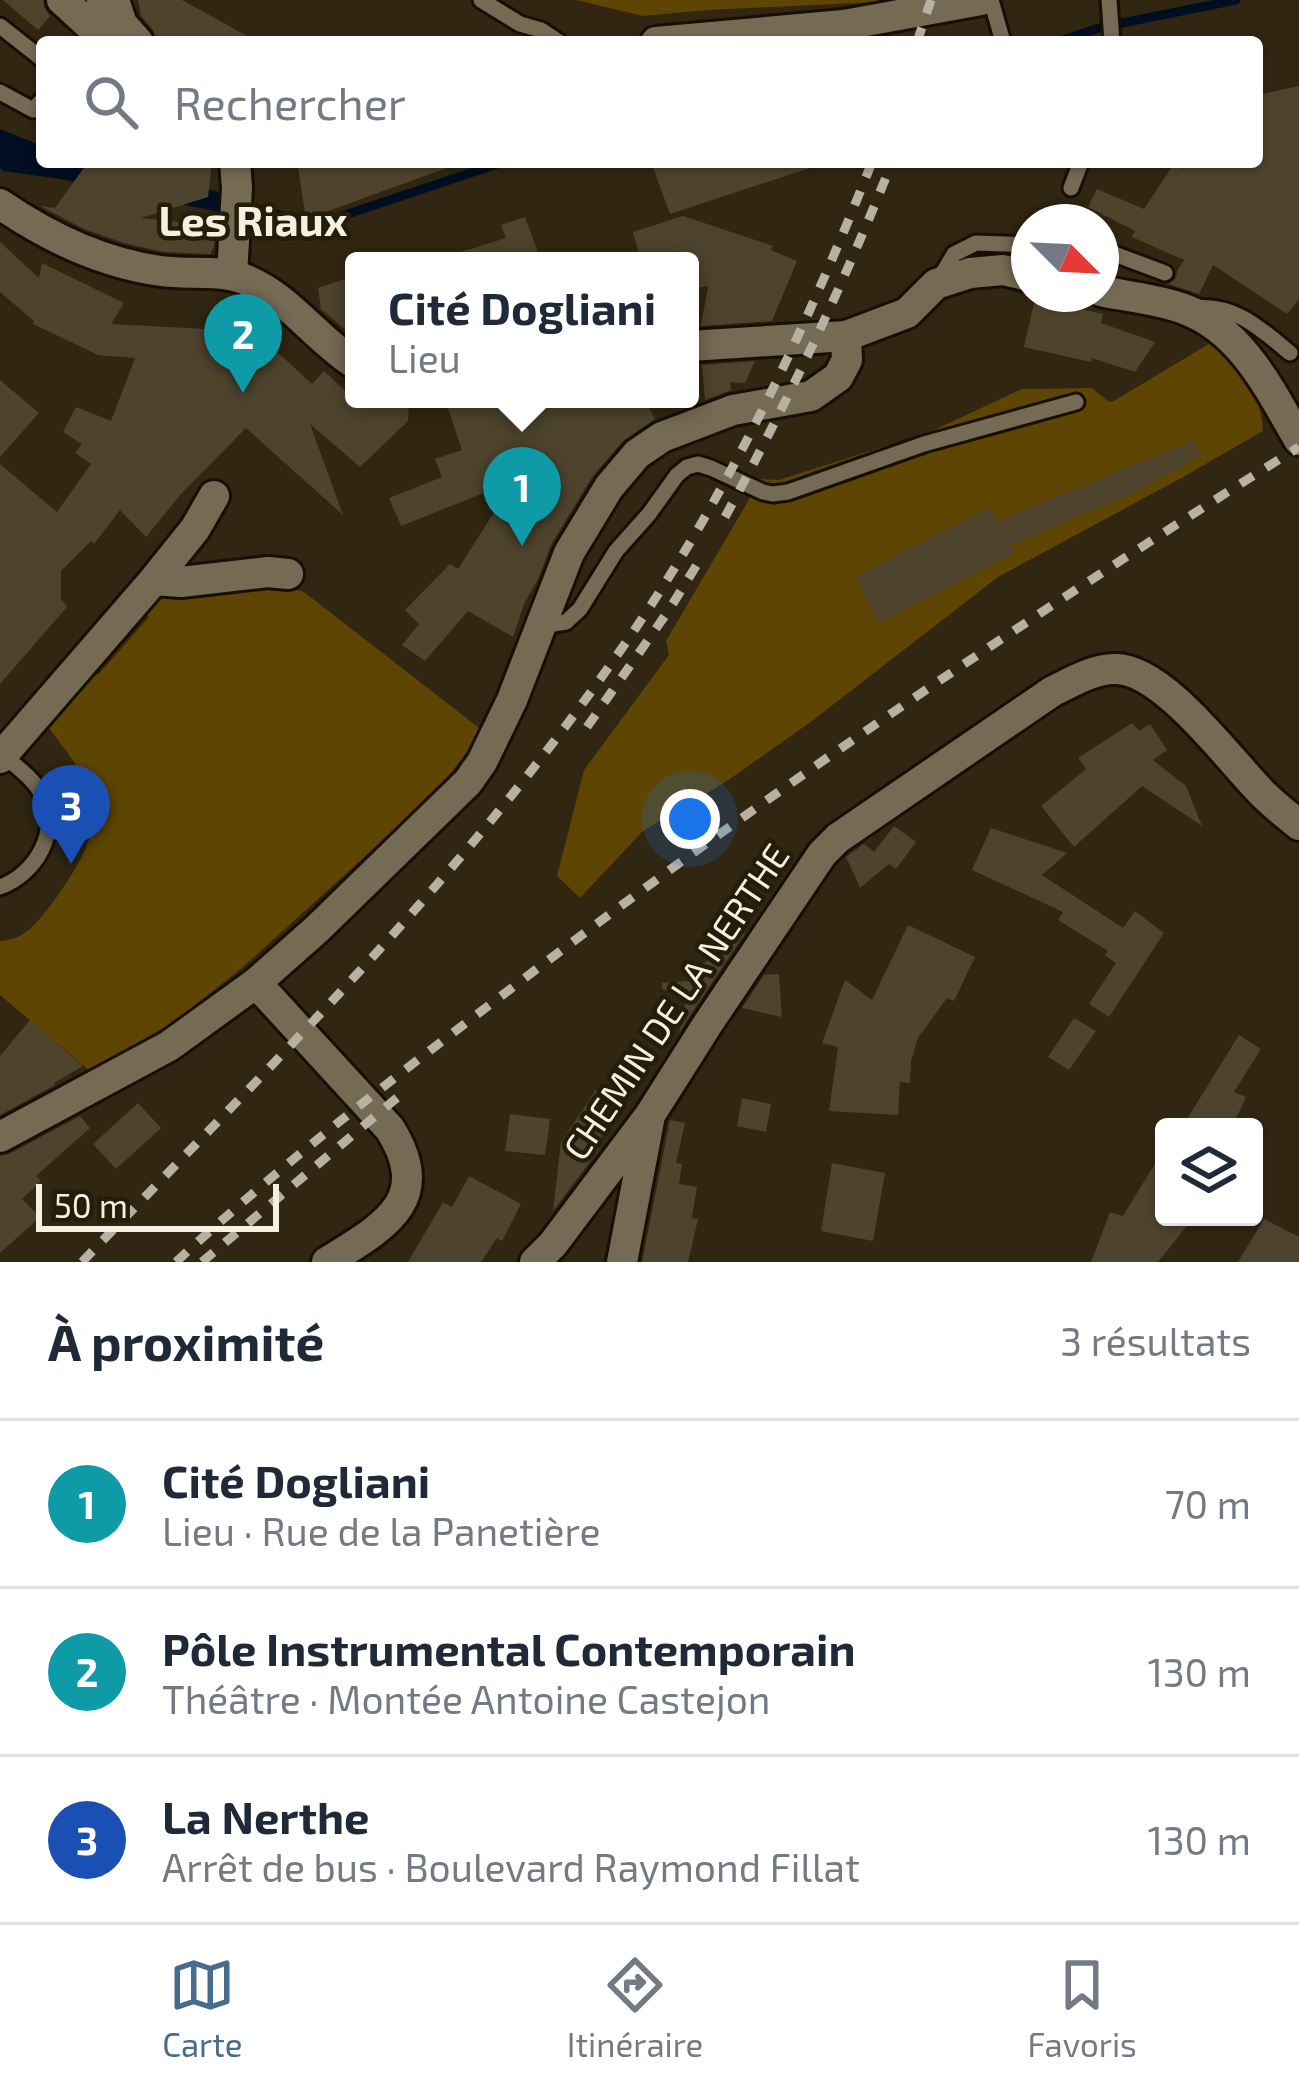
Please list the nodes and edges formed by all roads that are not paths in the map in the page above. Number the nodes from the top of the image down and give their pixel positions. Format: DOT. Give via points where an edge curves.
graph roads {
  1 [pos="62,0"];
  2 [pos="94,0"];
  3 [pos="481,0"];
  4 [pos="981,0"];
  5 [pos="991,0"];
  6 [pos="1109,0"];
  7 [pos="0,26"];
  8 [pos="121,27"];
  9 [pos="1112,31"];
  10 [pos="850,34"];
  11 [pos="550,36"];
  12 [pos="779,36"];
  13 [pos="1001,36"];
  14 [pos="36,54"];
  15 [pos="0,92"];
  16 [pos="36,107"];
  17 [pos="1079,168"];
  18 [pos="1072,188"];
  19 [pos="235,189"];
  20 [pos="0,205"];
  21 [pos="1011,244"];
  22 [pos="1119,256"];
  23 [pos="1011,272"];
  24 [pos="1165,273"];
  25 [pos="232,275"];
  26 [pos="936,284"];
  27 [pos="1119,295"];
  28 [pos="1185,309"];
  29 [pos="846,336"];
  30 [pos="699,345"];
  31 [pos="1290,353"];
  32 [pos="345,357"];
  33 [pos="1076,402"];
  34 [pos="1299,440"];
  35 [pos="214,496"];
  36 [pos="288,574"];
  37 [pos="154,580"];
  38 [pos="539,626"];
  39 [pos="2,756"];
  40 [pos="1299,825"];
  41 [pos="0,887"];
  42 [pos="256,983"];
  43 [pos="650,1115"];
  44 [pos="0,1137"];
  45 [pos="327,1262"];
  46 [pos="535,1262"];
  47 [pos="622,1262"];
  1 -- 8 [label="street"];
  2 -- 8 [label="lane"];
  3 -- 11 [label="lane"];
  4 -- 10 [label="street"];
  5 -- 13 [label="lane"];
  6 -- 9 [label="lane"];
  7 -- 14 [label="lane"];
  10 -- 12 [label="street"];
  15 -- 16 [label="lane"];
  17 -- 18 [label="lane"];
  19 -- 25 [label="street"];
  20 -- 25 [label="street" via="104,259"];
  21 -- 26 [label="lane" via="976,243 954,254"];
  22 -- 24 [label="lane"];
  23 -- 26 [label="street"];
  25 -- 32 [label="street" via="268,292"];
  26 -- 29 [label="street" via="908,313"];
  27 -- 28 [label="street"];
  28 -- 31 [label="lane" via="1213,306 1250,319"];
  28 -- 34 [label="street" via="1257,366"];
  29 -- 30 [label="street"];
  29 -- 38 [label="street" via="838,377 811,396 733,410 637,454 569,553"];
  33 -- 38 [label="lane" via="788,492 763,492 711,467 687,467 616,551 580,609 566,622"];
  35 -- 37 [label="street"];
  36 -- 37 [label="street"];
  37 -- 39 [label="street"];
  38 -- 42 [label="street" via="512,700 468,782"];
  39 -- 41 [label="lane" via="44,797 49,829 34,862"];
  40 -- 43 [label="street, CHEMIN DE LA NERTHE" via="1177,700 1134,672 1082,676 822,854"];
  42 -- 44 [label="street" via="169,1046"];
  42 -- 45 [label="street" via="390,1129 409,1167 404,1198 391,1215"];
  43 -- 46 [label="street, CHEMIN DE LA NERTHE"];
  43 -- 47 [label="street"];
}
